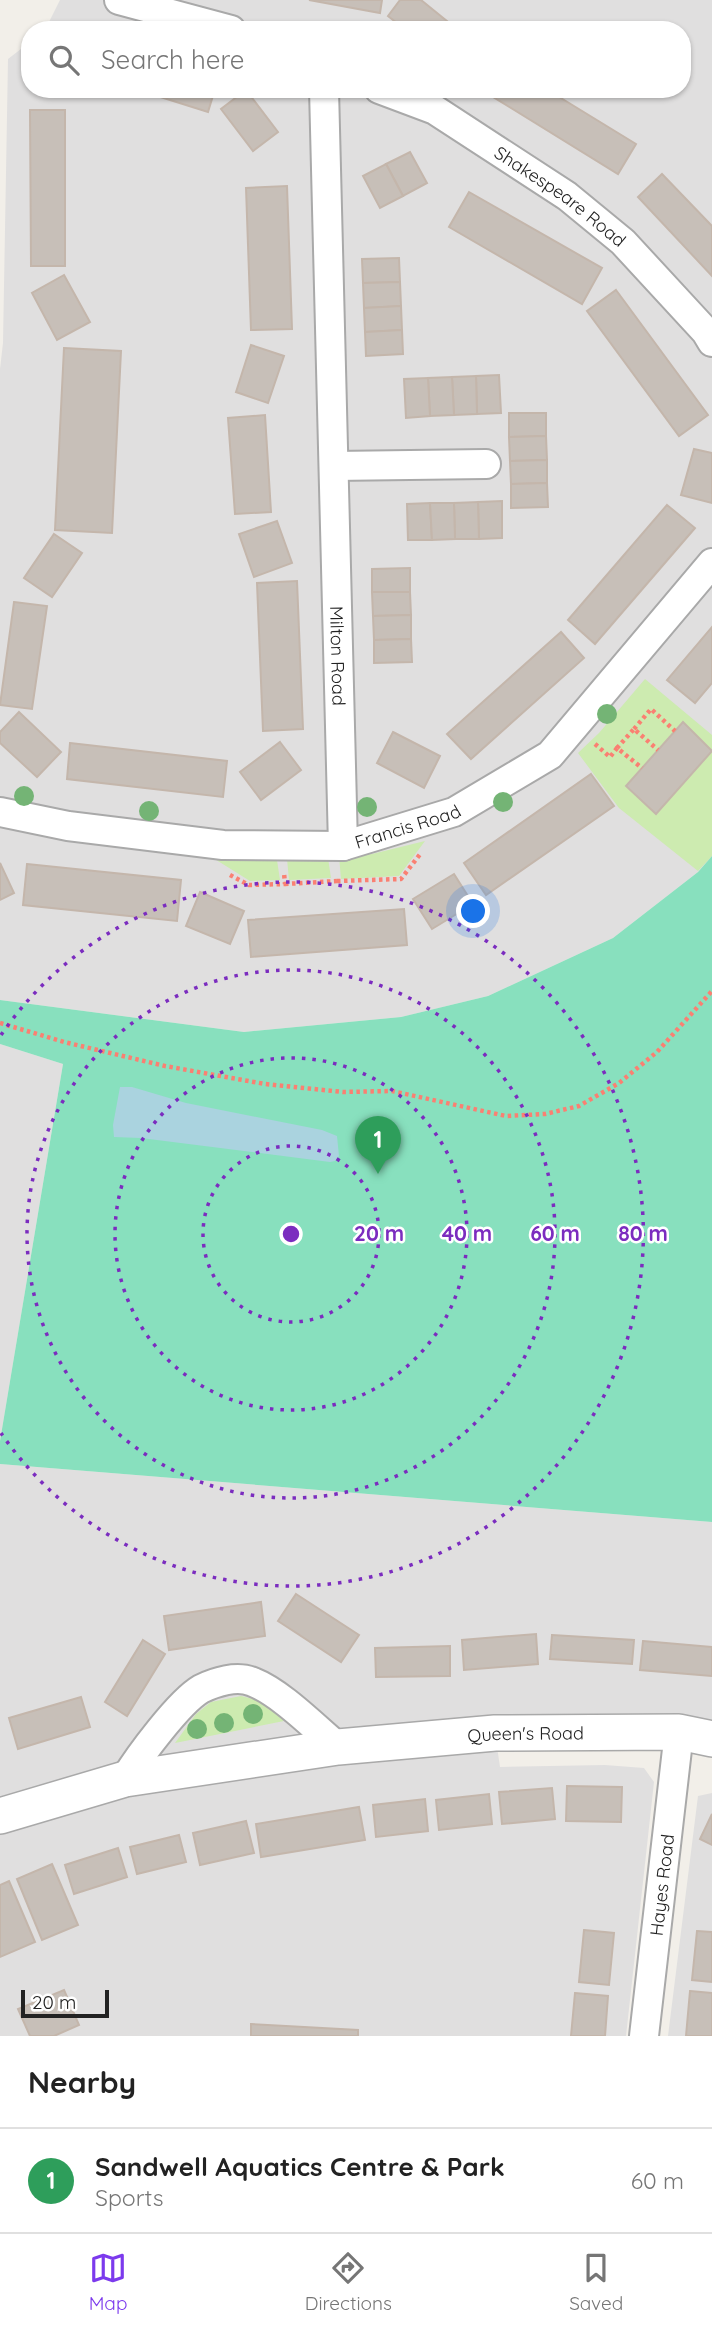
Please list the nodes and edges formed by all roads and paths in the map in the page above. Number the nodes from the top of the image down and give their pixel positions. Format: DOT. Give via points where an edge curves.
graph roads {
  1 [pos="119,0"];
  2 [pos="197,21"];
  3 [pos="324,98"];
  4 [pos="403,98"];
  5 [pos="712,342"];
  6 [pos="486,464"];
  7 [pos="334,466"];
  8 [pos="712,563"];
  9 [pos="634,729"];
  10 [pos="675,731"];
  11 [pos="590,739"];
  12 [pos="617,748"];
  13 [pos="658,750"];
  14 [pos="642,768"];
  15 [pos="0,813"];
  16 [pos="428,844"];
  17 [pos="339,858"];
  18 [pos="337,881"];
  19 [pos="285,884"];
  20 [pos="712,990"];
  21 [pos="0,1023"];
  22 [pos="695,1735"];
  23 [pos="338,1747"];
  24 [pos="125,1779"];
  25 [pos="0,1816"];
  26 [pos="644,2036"];
  1 -- 2 [label="street"];
  3 -- 7 [label="street, Milton Road"];
  4 -- 5 [label="street, Shakespeare Road" via="435,110 567,196 623,242"];
  6 -- 7 [label="street"];
  7 -- 17 [label="street, Milton Road"];
  8 -- 17 [label="street, Francis Road" via="550,755 454,812"];
  9 -- 10 [label="path" via="651,709"];
  9 -- 12 [label="path"];
  9 -- 13 [label="path"];
  11 -- 12 [label="path" via="610,757"];
  12 -- 14 [label="path"];
  15 -- 17 [label="street, Francis Road" via="68,826"];
  16 -- 18 [label="path" via="401,879"];
  17 -- 18 [label="path"];
  18 -- 19 [label="path"];
  20 -- 21 [label="path" via="657,1052 619,1083 579,1106 506,1116 392,1091 343,1092 265,1084 165,1066"];
  22 -- 23 [label="street, Queen's Road" via="495,1733"];
  22 -- 26 [label="street, Hayes Road"];
  23 -- 24 [label="street, Queen's Road"];
  23 -- 24 [label="street" via="285,1702 251,1681 223,1680 199,1690 180,1709"];
  24 -- 25 [label="street, Queen's Road"];
}
